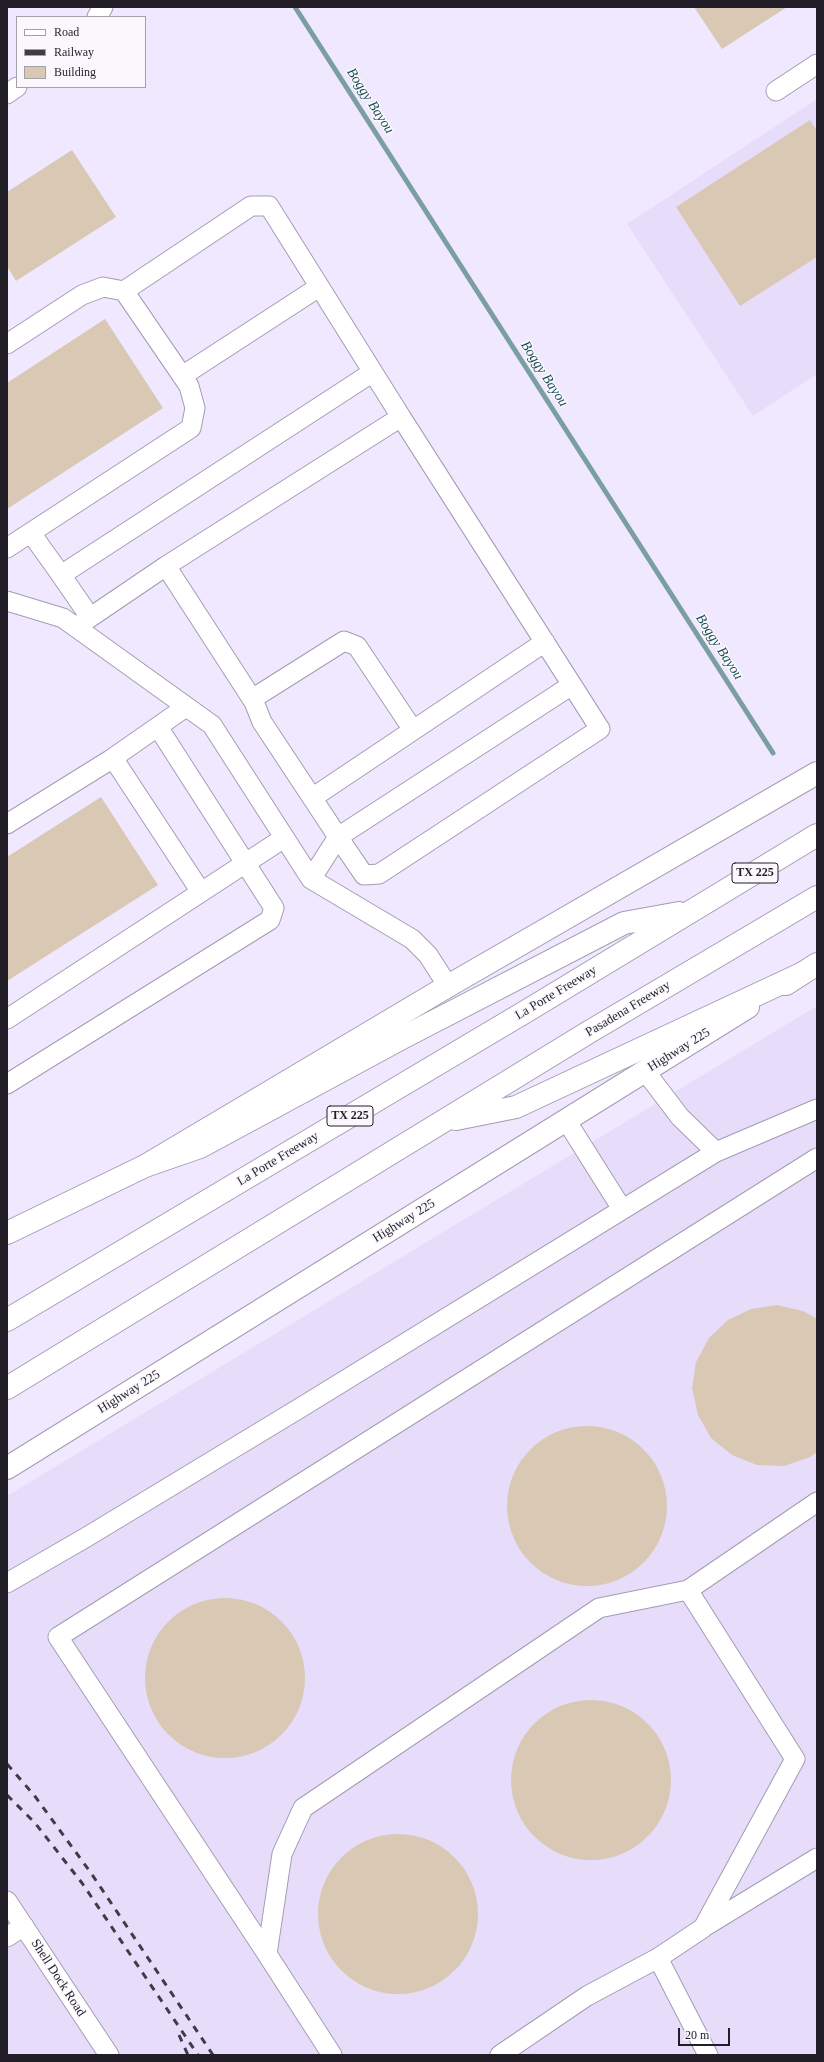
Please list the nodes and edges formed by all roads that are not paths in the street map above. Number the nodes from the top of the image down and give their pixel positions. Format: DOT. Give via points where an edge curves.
graph roads {
  1 [pos="104,7"];
  2 [pos="98,16"];
  3 [pos="817,64"];
  4 [pos="16,88"];
  5 [pos="776,91"];
  6 [pos="7,94"];
  7 [pos="319,287"];
  8 [pos="124,291"];
  9 [pos="7,344"];
  10 [pos="373,372"];
  11 [pos="182,376"];
  12 [pos="402,417"];
  13 [pos="31,533"];
  14 [pos="7,548"];
  15 [pos="166,566"];
  16 [pos="61,576"];
  17 [pos="7,601"];
  18 [pos="83,622"];
  19 [pos="545,642"];
  20 [pos="572,685"];
  21 [pos="252,699"];
  22 [pos="186,707"];
  23 [pos="158,727"];
  24 [pos="413,730"];
  25 [pos="113,758"];
  26 [pos="817,773"];
  27 [pos="312,798"];
  28 [pos="7,824"];
  29 [pos="817,835"];
  30 [pos="338,837"];
  31 [pos="284,838"];
  32 [pos="245,863"];
  33 [pos="311,879"];
  34 [pos="201,892"];
  35 [pos="817,897"];
  36 [pos="692,911"];
  37 [pos="809,969"];
  38 [pos="448,986"];
  39 [pos="7,1019"];
  40 [pos="645,1071"];
  41 [pos="7,1084"];
  42 [pos="817,1109"];
  43 [pos="566,1120"];
  44 [pos="439,1123"];
  45 [pos="716,1152"];
  46 [pos="817,1158"];
  47 [pos="145,1166"];
  48 [pos="622,1209"];
  49 [pos="7,1233"];
  50 [pos="7,1320"];
  51 [pos="7,1388"];
  52 [pos="7,1468"];
  53 [pos="817,1502"];
  54 [pos="7,1583"];
  55 [pos="688,1590"];
  56 [pos="817,1858"];
  57 [pos="7,1901"];
  58 [pos="24,1926"];
  59 [pos="703,1928"];
  60 [pos="7,1937"];
  61 [pos="267,1954"];
  62 [pos="658,1958"];
  63 [pos="109,2055"];
  64 [pos="332,2055"];
  65 [pos="500,2055"];
  66 [pos="706,2055"];
  1 -- 2 [label="street"];
  3 -- 5 [label="street"];
  4 -- 6 [label="street"];
  7 -- 8 [label="street" via="269,206 251,206"];
  7 -- 10 [label="street"];
  7 -- 11 [label="street"];
  8 -- 9 [label="street" via="103,287 82,295"];
  8 -- 11 [label="street"];
  10 -- 12 [label="street"];
  10 -- 16 [label="street"];
  11 -- 13 [label="street" via="189,386 195,408 191,428"];
  12 -- 15 [label="street"];
  12 -- 19 [label="street"];
  13 -- 14 [label="street"];
  13 -- 16 [label="street"];
  15 -- 18 [label="street"];
  15 -- 21 [label="street"];
  16 -- 18 [label="street"];
  17 -- 18 [label="street"];
  18 -- 22 [label="street"];
  19 -- 20 [label="street"];
  19 -- 24 [label="street"];
  20 -- 30 [label="street"];
  20 -- 30 [label="street" via="600,729 379,874 364,875"];
  21 -- 24 [label="street" via="344,641 357,646"];
  21 -- 27 [label="street" via="262,722"];
  22 -- 23 [label="street"];
  22 -- 31 [label="street" via="212,725"];
  23 -- 25 [label="street"];
  23 -- 32 [label="street"];
  24 -- 27 [label="street"];
  25 -- 28 [label="street"];
  25 -- 34 [label="street"];
  26 -- 38 [label="main road"];
  27 -- 30 [label="street"];
  29 -- 36 [label="main road, TX 225"];
  30 -- 33 [label="street"];
  31 -- 32 [label="street"];
  31 -- 33 [label="street"];
  32 -- 34 [label="street"];
  32 -- 41 [label="street" via="274,908 270,920"];
  33 -- 38 [label="street" via="412,939 428,955"];
  34 -- 39 [label="street"];
  35 -- 44 [label="main road, Pasadena Freeway"];
  36 -- 47 [label="main road" via="624,923 200,1147"];
  36 -- 50 [label="main road, La Porte Freeway / TX 225"];
  37 -- 40 [label="main road, Highway 225"];
  37 -- 44 [label="main road" via="516,1107"];
  38 -- 47 [label="main road"];
  40 -- 43 [label="main road, Highway 225"];
  40 -- 45 [label="street" via="680,1117"];
  42 -- 45 [label="street"];
  43 -- 48 [label="street"];
  43 -- 52 [label="main road, Highway 225"];
  44 -- 51 [label="main road"];
  45 -- 48 [label="street"];
  46 -- 61 [label="street" via="58,1637"];
  47 -- 49 [label="main road"];
  48 -- 54 [label="street" via="294,1412"];
  53 -- 55 [label="street"];
  55 -- 59 [label="street" via="795,1760"];
  55 -- 61 [label="street" via="599,1608 303,1808 282,1854"];
  56 -- 59 [label="street"];
  57 -- 58 [label="street, Shell Dock Road"];
  58 -- 60 [label="street"];
  58 -- 63 [label="street, Shell Dock Road"];
  59 -- 62 [label="street"];
  61 -- 64 [label="street"];
  62 -- 65 [label="street" via="587,1996"];
  62 -- 66 [label="street"];
}
